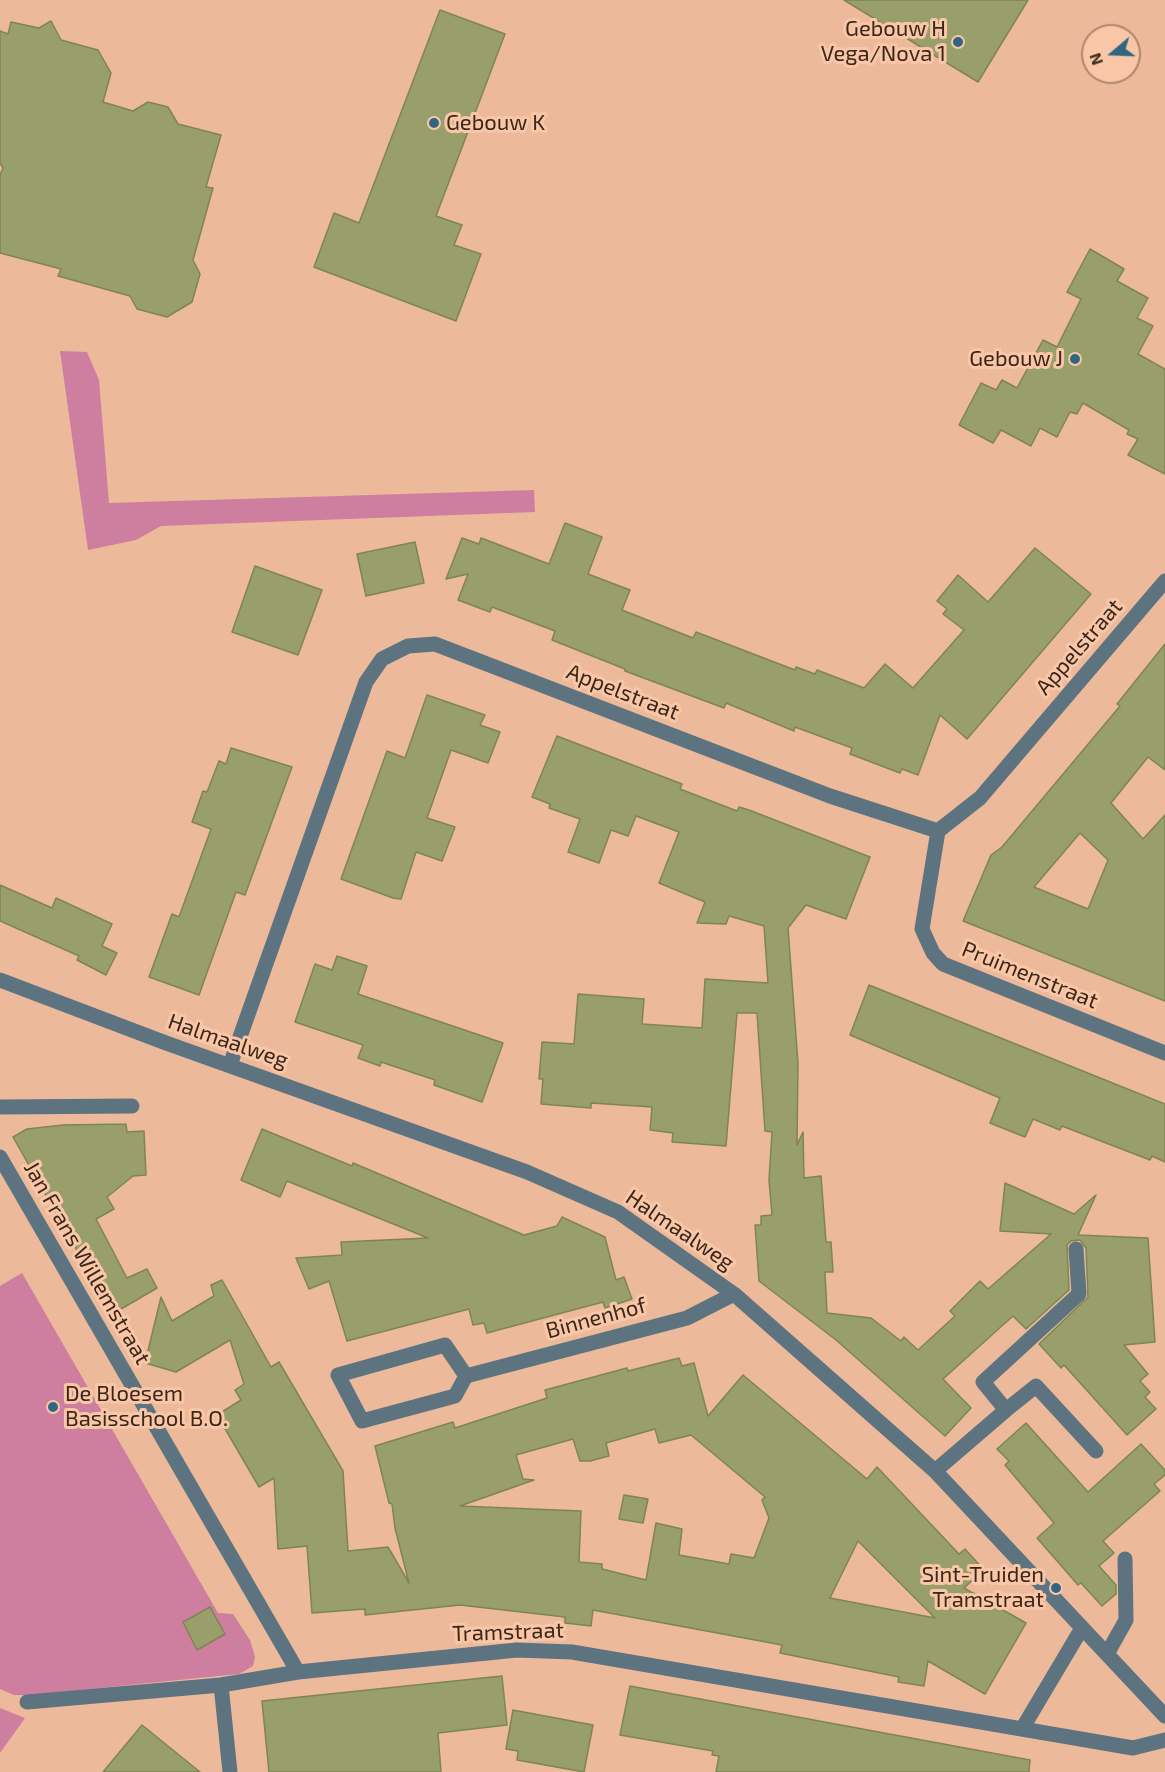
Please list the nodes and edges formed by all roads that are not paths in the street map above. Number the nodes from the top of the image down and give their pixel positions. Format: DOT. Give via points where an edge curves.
graph roads {
  1 [pos="1165,581"];
  2 [pos="938,831"];
  3 [pos="0,980"];
  4 [pos="1165,1053"];
  5 [pos="230,1065"];
  6 [pos="132,1106"];
  7 [pos="0,1107"];
  8 [pos="0,1157"];
  9 [pos="1076,1249"];
  10 [pos="734,1294"];
  11 [pos="466,1376"];
  12 [pos="1006,1410"];
  13 [pos="1096,1451"];
  14 [pos="935,1471"];
  15 [pos="1125,1559"];
  16 [pos="1082,1628"];
  17 [pos="1107,1654"];
  18 [pos="298,1672"];
  19 [pos="221,1684"];
  20 [pos="27,1702"];
  21 [pos="1165,1716"];
  22 [pos="1022,1729"];
  23 [pos="1165,1740"];
  24 [pos="230,1772"];
  1 -- 2 [label="street, Appelstraat" via="980,798"];
  2 -- 4 [label="street, Pruimenstraat" via="922,929 943,964"];
  2 -- 5 [label="street, Appelstraat" via="830,796 435,644 408,646 382,659 366,682"];
  3 -- 5 [label="street, Halmaalweg"];
  5 -- 10 [label="street, Halmaalweg" via="528,1172 618,1212"];
  6 -- 7 [label="street"];
  8 -- 18 [label="street, Jan Frans Willemstraat"];
  9 -- 12 [label="street" via="1079,1294 983,1382"];
  10 -- 11 [label="street, Binnenhof" via="687,1318"];
  10 -- 14 [label="street, Halmaalweg"];
  11 -- 11 [label="street" via="445,1345 338,1375 362,1421 455,1396"];
  12 -- 13 [label="street" via="1036,1386"];
  12 -- 14 [label="street"];
  14 -- 16 [label="street, Halmaalweg"];
  15 -- 17 [label="street" via="1126,1620"];
  16 -- 17 [label="street, Halmaalweg"];
  16 -- 22 [label="street"];
  17 -- 21 [label="street, Halmaalweg"];
  18 -- 19 [label="street, Tramstraat"];
  18 -- 22 [label="street, Tramstraat" via="517,1650 572,1652"];
  19 -- 20 [label="street, Tramstraat"];
  19 -- 24 [label="street"];
  22 -- 23 [label="street, Tramstraat" via="1132,1748"];
}
